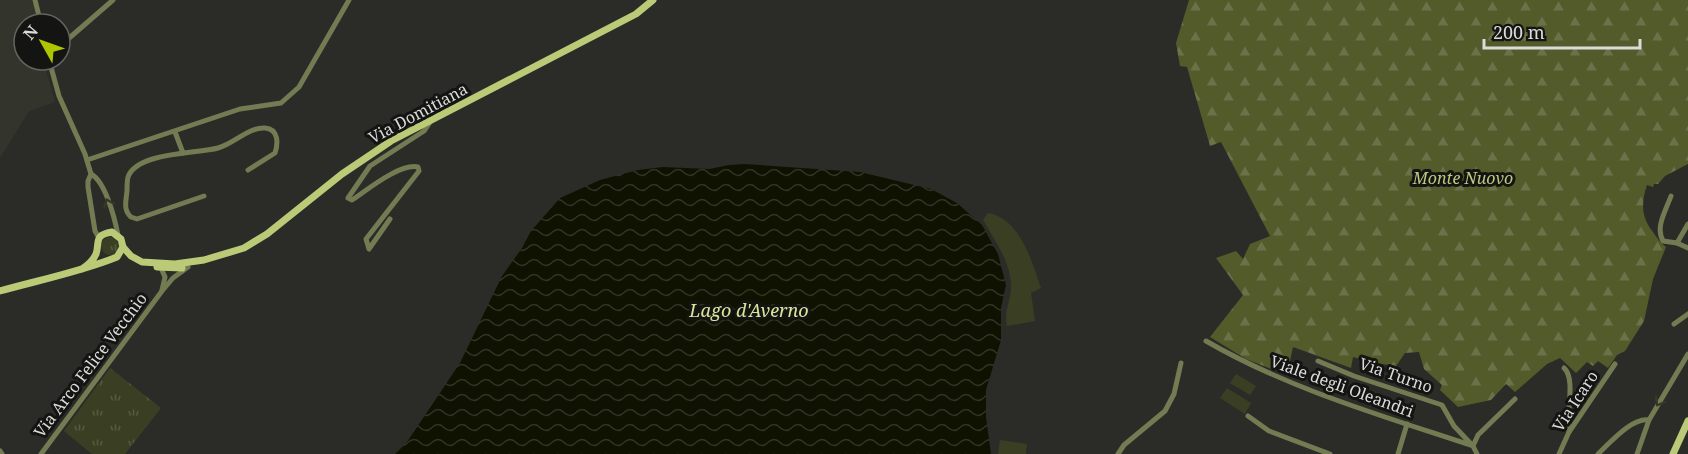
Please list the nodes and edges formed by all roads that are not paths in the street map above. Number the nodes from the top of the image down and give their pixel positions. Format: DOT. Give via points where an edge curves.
graph roads {
  1 [pos="113,0"];
  2 [pos="349,0"];
  3 [pos="653,0"];
  4 [pos="72,36"];
  5 [pos="53,72"];
  6 [pos="431,120"];
  7 [pos="175,132"];
  8 [pos="183,153"];
  9 [pos="87,160"];
  10 [pos="248,170"];
  11 [pos="91,174"];
  12 [pos="204,196"];
  13 [pos="1671,196"];
  14 [pos="390,219"];
  15 [pos="1688,224"];
  16 [pos="118,235"];
  17 [pos="99,238"];
  18 [pos="1677,243"];
  19 [pos="123,247"];
  20 [pos="1688,248"];
  21 [pos="98,251"];
  22 [pos="117,257"];
  23 [pos="107,259"];
  24 [pos="204,260"];
  25 [pos="173,266"];
  26 [pos="188,267"];
  27 [pos="161,268"];
  28 [pos="82,269"];
  29 [pos="173,278"];
  30 [pos="0,291"];
  31 [pos="162,291"];
  32 [pos="1688,314"];
  33 [pos="1674,324"];
  34 [pos="1206,341"];
  35 [pos="1688,354"];
  36 [pos="1317,361"];
  37 [pos="1181,363"];
  38 [pos="1616,364"];
  39 [pos="1564,368"];
  40 [pos="1515,399"];
  41 [pos="1248,416"];
  42 [pos="1649,420"];
  43 [pos="1688,421"];
  44 [pos="1407,424"];
  45 [pos="1569,432"];
  46 [pos="1473,446"];
  47 [pos="41,454"];
  48 [pos="1118,454"];
  49 [pos="1330,454"];
  50 [pos="1398,454"];
  51 [pos="1477,454"];
  52 [pos="1559,454"];
  53 [pos="1598,454"];
  54 [pos="1637,454"];
  55 [pos="1673,454"];
  1 -- 4 [label="street"];
  2 -- 7 [label="street" via="292,95 281,103 240,109"];
  3 -- 6 [label="main road, Via Domitiana" via="636,14"];
  5 -- 9 [label="street"];
  6 -- 14 [label="street" via="424,131 370,166 348,198 351,200 412,165 418,167 366,238 369,249"];
  6 -- 24 [label="main road, Via Domitiana" via="364,158 255,242"];
  7 -- 8 [label="street"];
  7 -- 9 [label="street"];
  8 -- 10 [label="street" via="219,148 259,129 271,130 278,143 275,153"];
  8 -- 12 [label="street" via="153,159 134,169 128,177 127,214 137,219"];
  9 -- 11 [label="street"];
  16 -- 11 [label="street, one-way" via="102,187"];
  11 -- 17 [label="street" via="88,188"];
  13 -- 18 [label="street" via="1659,232 1663,241"];
  15 -- 18 [label="street"];
  16 -- 17 [label="main road" via="104,233"];
  16 -- 19 [label="main road"];
  17 -- 21 [label="main road"];
  18 -- 20 [label="street"];
  19 -- 22 [label="main road"];
  19 -- 25 [label="main road, Via Domitiana" via="142,262"];
  21 -- 23 [label="main road"];
  21 -- 28 [label="main road"];
  22 -- 23 [label="main road"];
  22 -- 27 [label="main road, Via Domitiana"];
  23 -- 28 [label="main road"];
  24 -- 25 [label="main road, Via Domitiana"];
  24 -- 26 [label="main road, Via Domitiana"];
  25 -- 26 [label="main road, Via Domitiana"];
  25 -- 27 [label="main road, Via Domitiana"];
  25 -- 29 [label="street"];
  26 -- 29 [label="street, Via Arco Felice Vecchio"];
  27 -- 31 [label="street, Via Arco Felice Vecchio" via="165,277"];
  28 -- 30 [label="main road"];
  29 -- 31 [label="street, Via Arco Felice Vecchio"];
  31 -- 47 [label="street, Via Arco Felice Vecchio"];
  32 -- 33 [label="street"];
  34 -- 44 [label="street, Viale degli Oleandri" via="1243,363 1288,382"];
  35 -- 42 [label="street, one-way"];
  36 -- 46 [label="street, Via Turno" via="1443,405 1454,426"];
  37 -- 48 [label="street" via="1174,394 1165,411 1124,444"];
  38 -- 45 [label="street, Via Icaro"];
  39 -- 45 [label="street" via="1571,382"];
  40 -- 46 [label="street" via="1478,435"];
  41 -- 49 [label="street" via="1269,430"];
  42 -- 53 [label="street" via="1642,419 1625,429"];
  42 -- 54 [label="street"];
  43 -- 55 [label="main road"];
  44 -- 46 [label="street, Viale degli Oleandri"];
  44 -- 50 [label="street"];
  45 -- 52 [label="street, Via Icaro"];
  46 -- 51 [label="street, Via Turno"];
}
